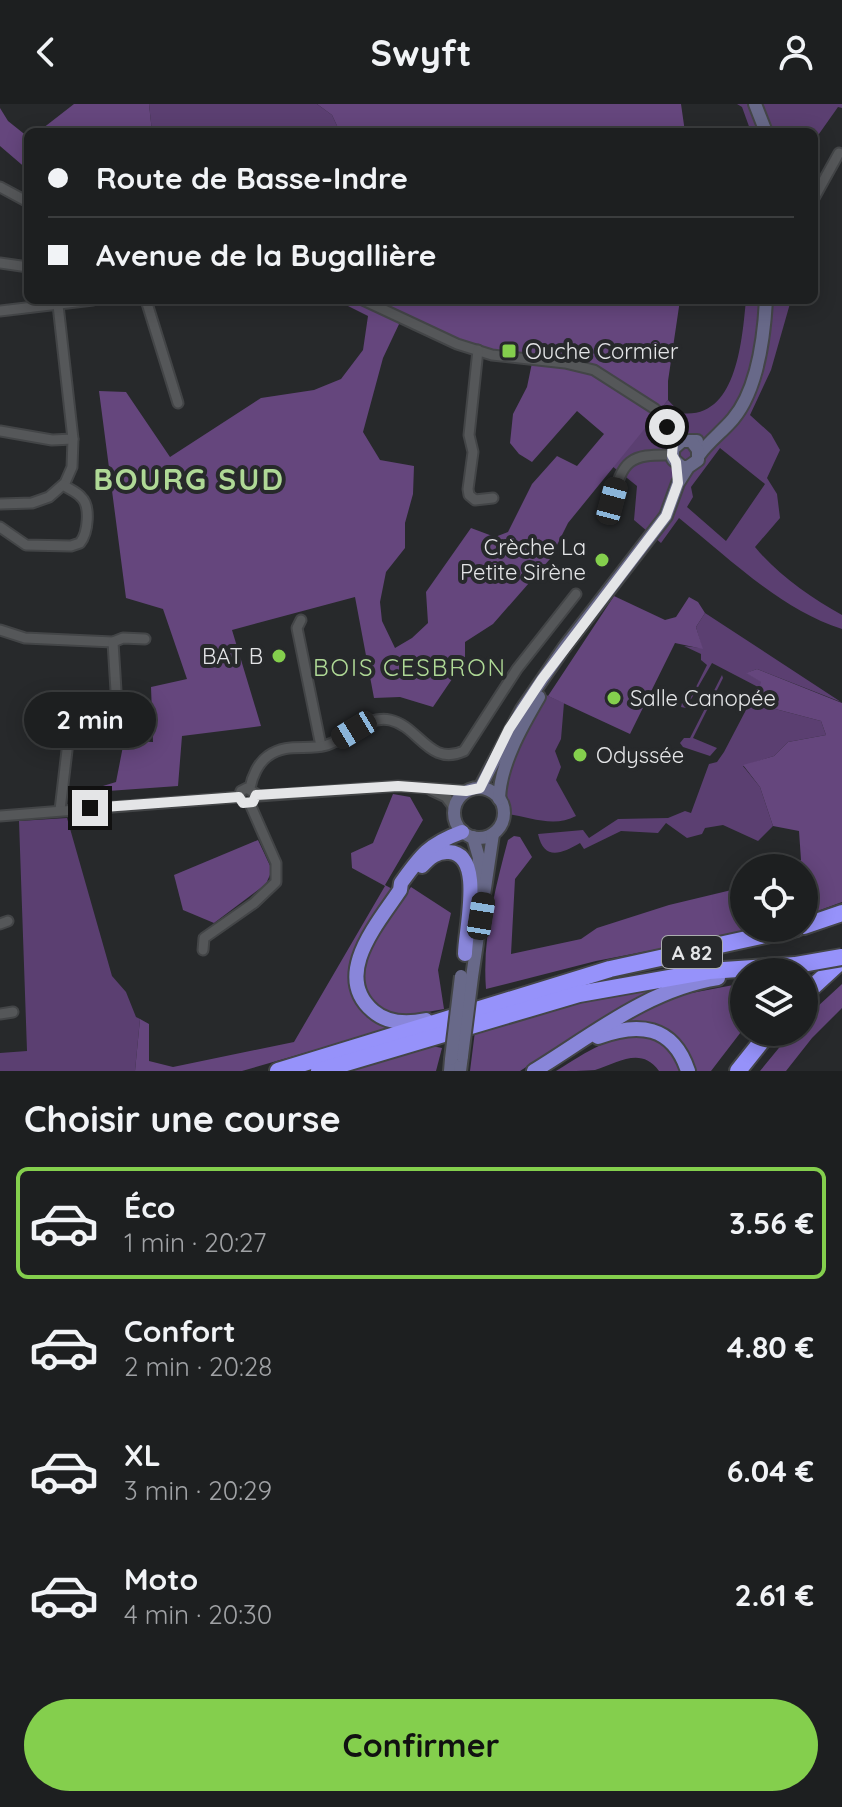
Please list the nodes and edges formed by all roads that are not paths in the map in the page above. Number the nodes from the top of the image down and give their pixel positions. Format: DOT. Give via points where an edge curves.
graph roads {
  1 [pos="755,104"];
  2 [pos="764,128"];
  3 [pos="839,153"];
  4 [pos="0,187"];
  5 [pos="818,191"];
  6 [pos="24,200"];
  7 [pos="0,263"];
  8 [pos="24,266"];
  9 [pos="65,304"];
  10 [pos="147,304"];
  11 [pos="372,304"];
  12 [pos="766,304"];
  13 [pos="58,305"];
  14 [pos="0,311"];
  15 [pos="478,350"];
  16 [pos="178,403"];
  17 [pos="662,417"];
  18 [pos="0,431"];
  19 [pos="715,434"];
  20 [pos="73,439"];
  21 [pos="689,441"];
  22 [pos="699,455"];
  23 [pos="677,458"];
  24 [pos="63,485"];
  25 [pos="493,498"];
  26 [pos="612,501"];
  27 [pos="0,504"];
  28 [pos="0,527"];
  29 [pos="576,594"];
  30 [pos="301,620"];
  31 [pos="580,629"];
  32 [pos="0,630"];
  33 [pos="145,639"];
  34 [pos="113,642"];
  35 [pos="321,746"];
  36 [pos="420,787"];
  37 [pos="480,788"];
  38 [pos="466,791"];
  39 [pos="252,796"];
  40 [pos="499,799"];
  41 [pos="455,809"];
  42 [pos="60,810"];
  43 [pos="0,816"];
  44 [pos="467,834"];
  45 [pos="493,834"];
  46 [pos="400,890"];
  47 [pos="842,913"];
  48 [pos="818,921"];
  49 [pos="733,942"];
  50 [pos="842,946"];
  51 [pos="203,950"];
  52 [pos="465,954"];
  53 [pos="842,959"];
  54 [pos="818,961"];
  55 [pos="818,966"];
  56 [pos="730,972"];
  57 [pos="466,976"];
  58 [pos="730,976"];
  59 [pos="818,982"];
  60 [pos="13,1012"];
  61 [pos="0,1014"];
  62 [pos="462,1016"];
  63 [pos="575,1046"];
  64 [pos="745,1046"];
  65 [pos="758,1046"];
  66 [pos="454,1062"];
  67 [pos="278,1071"];
  68 [pos="319,1071"];
  69 [pos="460,1071"];
  70 [pos="534,1071"];
  71 [pos="688,1071"];
  72 [pos="725,1071"];
  73 [pos="738,1071"];
  1 -- 2 [label="main road"];
  3 -- 5 [label="street"];
  4 -- 6 [label="street"];
  7 -- 8 [label="street"];
  9 -- 13 [label="street"];
  10 -- 16 [label="street"];
  11 -- 15 [label="street"];
  12 -- 19 [label="main road" via="750,385 734,418"];
  13 -- 14 [label="street"];
  13 -- 20 [label="street"];
  15 -- 17 [label="street" via="594,370"];
  15 -- 25 [label="street" via="469,495 475,500"];
  17 -- 21 [label="street"];
  17 -- 23 [label="street"];
  18 -- 20 [label="street"];
  19 -- 21 [label="main road"];
  19 -- 22 [label="main road"];
  20 -- 24 [label="street" via="72,467"];
  21 -- 22 [label="main road"];
  21 -- 23 [label="main road" via="678,442"];
  22 -- 23 [label="main road" via="697,462"];
  23 -- 26 [label="street" via="644,455 629,461"];
  23 -- 31 [label="main road" via="678,483 666,516"];
  24 -- 27 [label="street" via="41,501"];
  24 -- 28 [label="street" via="86,505 86,532 80,543 26,545"];
  29 -- 35 [label="street" via="517,669 464,751 440,754 385,718"];
  30 -- 35 [label="street" via="297,628"];
  31 -- 37 [label="main road" via="522,709"];
  31 -- 40 [label="main road" via="520,733"];
  32 -- 34 [label="street" via="25,638"];
  33 -- 34 [label="street"];
  34 -- 42 [label="street" via="117,707 102,719 70,725"];
  35 -- 39 [label="street" via="291,746 270,754 255,772"];
  36 -- 38 [label="street"];
  36 -- 39 [label="street"];
  36 -- 41 [label="street" via="446,797"];
  37 -- 38 [label="main road"];
  37 -- 40 [label="main road"];
  38 -- 41 [label="main road"];
  39 -- 42 [label="street" via="243,803 239,797"];
  39 -- 51 [label="street" via="276,863 276,882 204,938"];
  40 -- 45 [label="main road" via="504,817"];
  41 -- 44 [label="main road" via="456,824"];
  42 -- 43 [label="street"];
  44 -- 45 [label="main road"];
  44 -- 46 [label="highway" via="441,839 424,852"];
  44 -- 52 [label="main road" via="479,860"];
  45 -- 57 [label="main road"];
  46 -- 52 [label="highway" via="436,854 462,857 471,877"];
  46 -- 62 [label="highway" via="360,955 356,974 361,996 378,1015 395,1022"];
  47 -- 48 [label="highway"];
  49 -- 62 [label="highway, A 82" via="610,969"];
  50 -- 54 [label="highway"];
  52 -- 57 [label="main road"];
  53 -- 55 [label="highway, A 82, bridge"];
  53 -- 59 [label="highway"];
  56 -- 68 [label="highway, A 82" via="698,972 579,994"];
  57 -- 66 [label="main road, bridge"];
  58 -- 63 [label="highway" via="659,994"];
  60 -- 61 [label="street"];
  62 -- 67 [label="highway, A 82"];
  63 -- 70 [label="highway"];
  63 -- 71 [label="highway" via="613,1032 650,1030 675,1045"];
  64 -- 72 [label="highway"];
  65 -- 73 [label="highway"];
  66 -- 69 [label="main road"];
}
